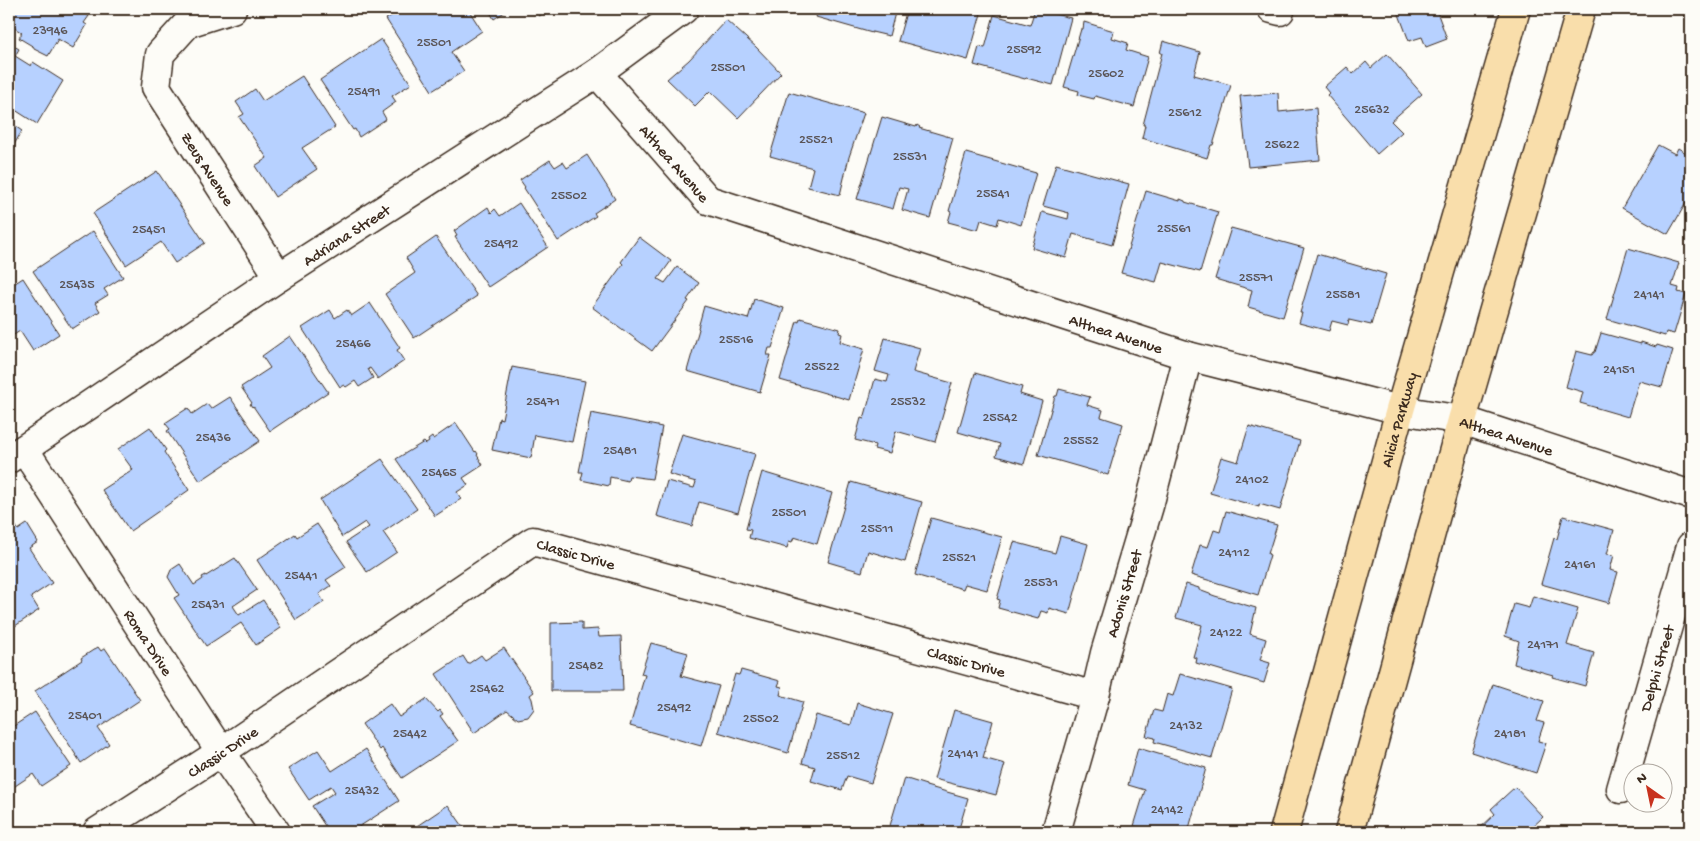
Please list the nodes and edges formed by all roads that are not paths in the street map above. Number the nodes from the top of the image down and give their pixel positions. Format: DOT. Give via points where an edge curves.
graph roads {
  1 [pos="232,9"];
  2 [pos="684,9"];
  3 [pos="1516,9"];
  4 [pos="1581,9"];
  5 [pos="597,73"];
  6 [pos="279,277"];
  7 [pos="1188,356"];
  8 [pos="1400,410"];
  9 [pos="1462,420"];
  10 [pos="17,454"];
  11 [pos="1691,495"];
  12 [pos="1691,546"];
  13 [pos="1095,696"];
  14 [pos="221,752"];
  15 [pos="1620,789"];
  16 [pos="97,832"];
  17 [pos="276,832"];
  18 [pos="1056,832"];
  19 [pos="1284,832"];
  20 [pos="1348,832"];
  1 -- 6 [label="street, Zeus Avenue" via="188,23 160,54 156,87"];
  2 -- 5 [label="street, Adriana Street"];
  3 -- 8 [label="main road, Alicia Parkway"];
  4 -- 9 [label="main road"];
  5 -- 6 [label="street, Adriana Street"];
  5 -- 7 [label="street, Althea Avenue" via="708,200"];
  6 -- 10 [label="street, Adriana Street"];
  7 -- 8 [label="street, Althea Avenue"];
  7 -- 13 [label="street, Adonis Street"];
  8 -- 9 [label="street, Althea Avenue"];
  8 -- 19 [label="main road, Alicia Parkway"];
  9 -- 11 [label="street, Althea Avenue"];
  9 -- 20 [label="main road"];
  10 -- 14 [label="street, Roma Drive"];
  12 -- 15 [label="street, Delphi Street"];
  13 -- 14 [label="street, Classic Drive" via="533,541"];
  13 -- 18 [label="street, Adonis Street"];
  14 -- 16 [label="street, Classic Drive"];
  14 -- 17 [label="street, Roma Drive"];
}
